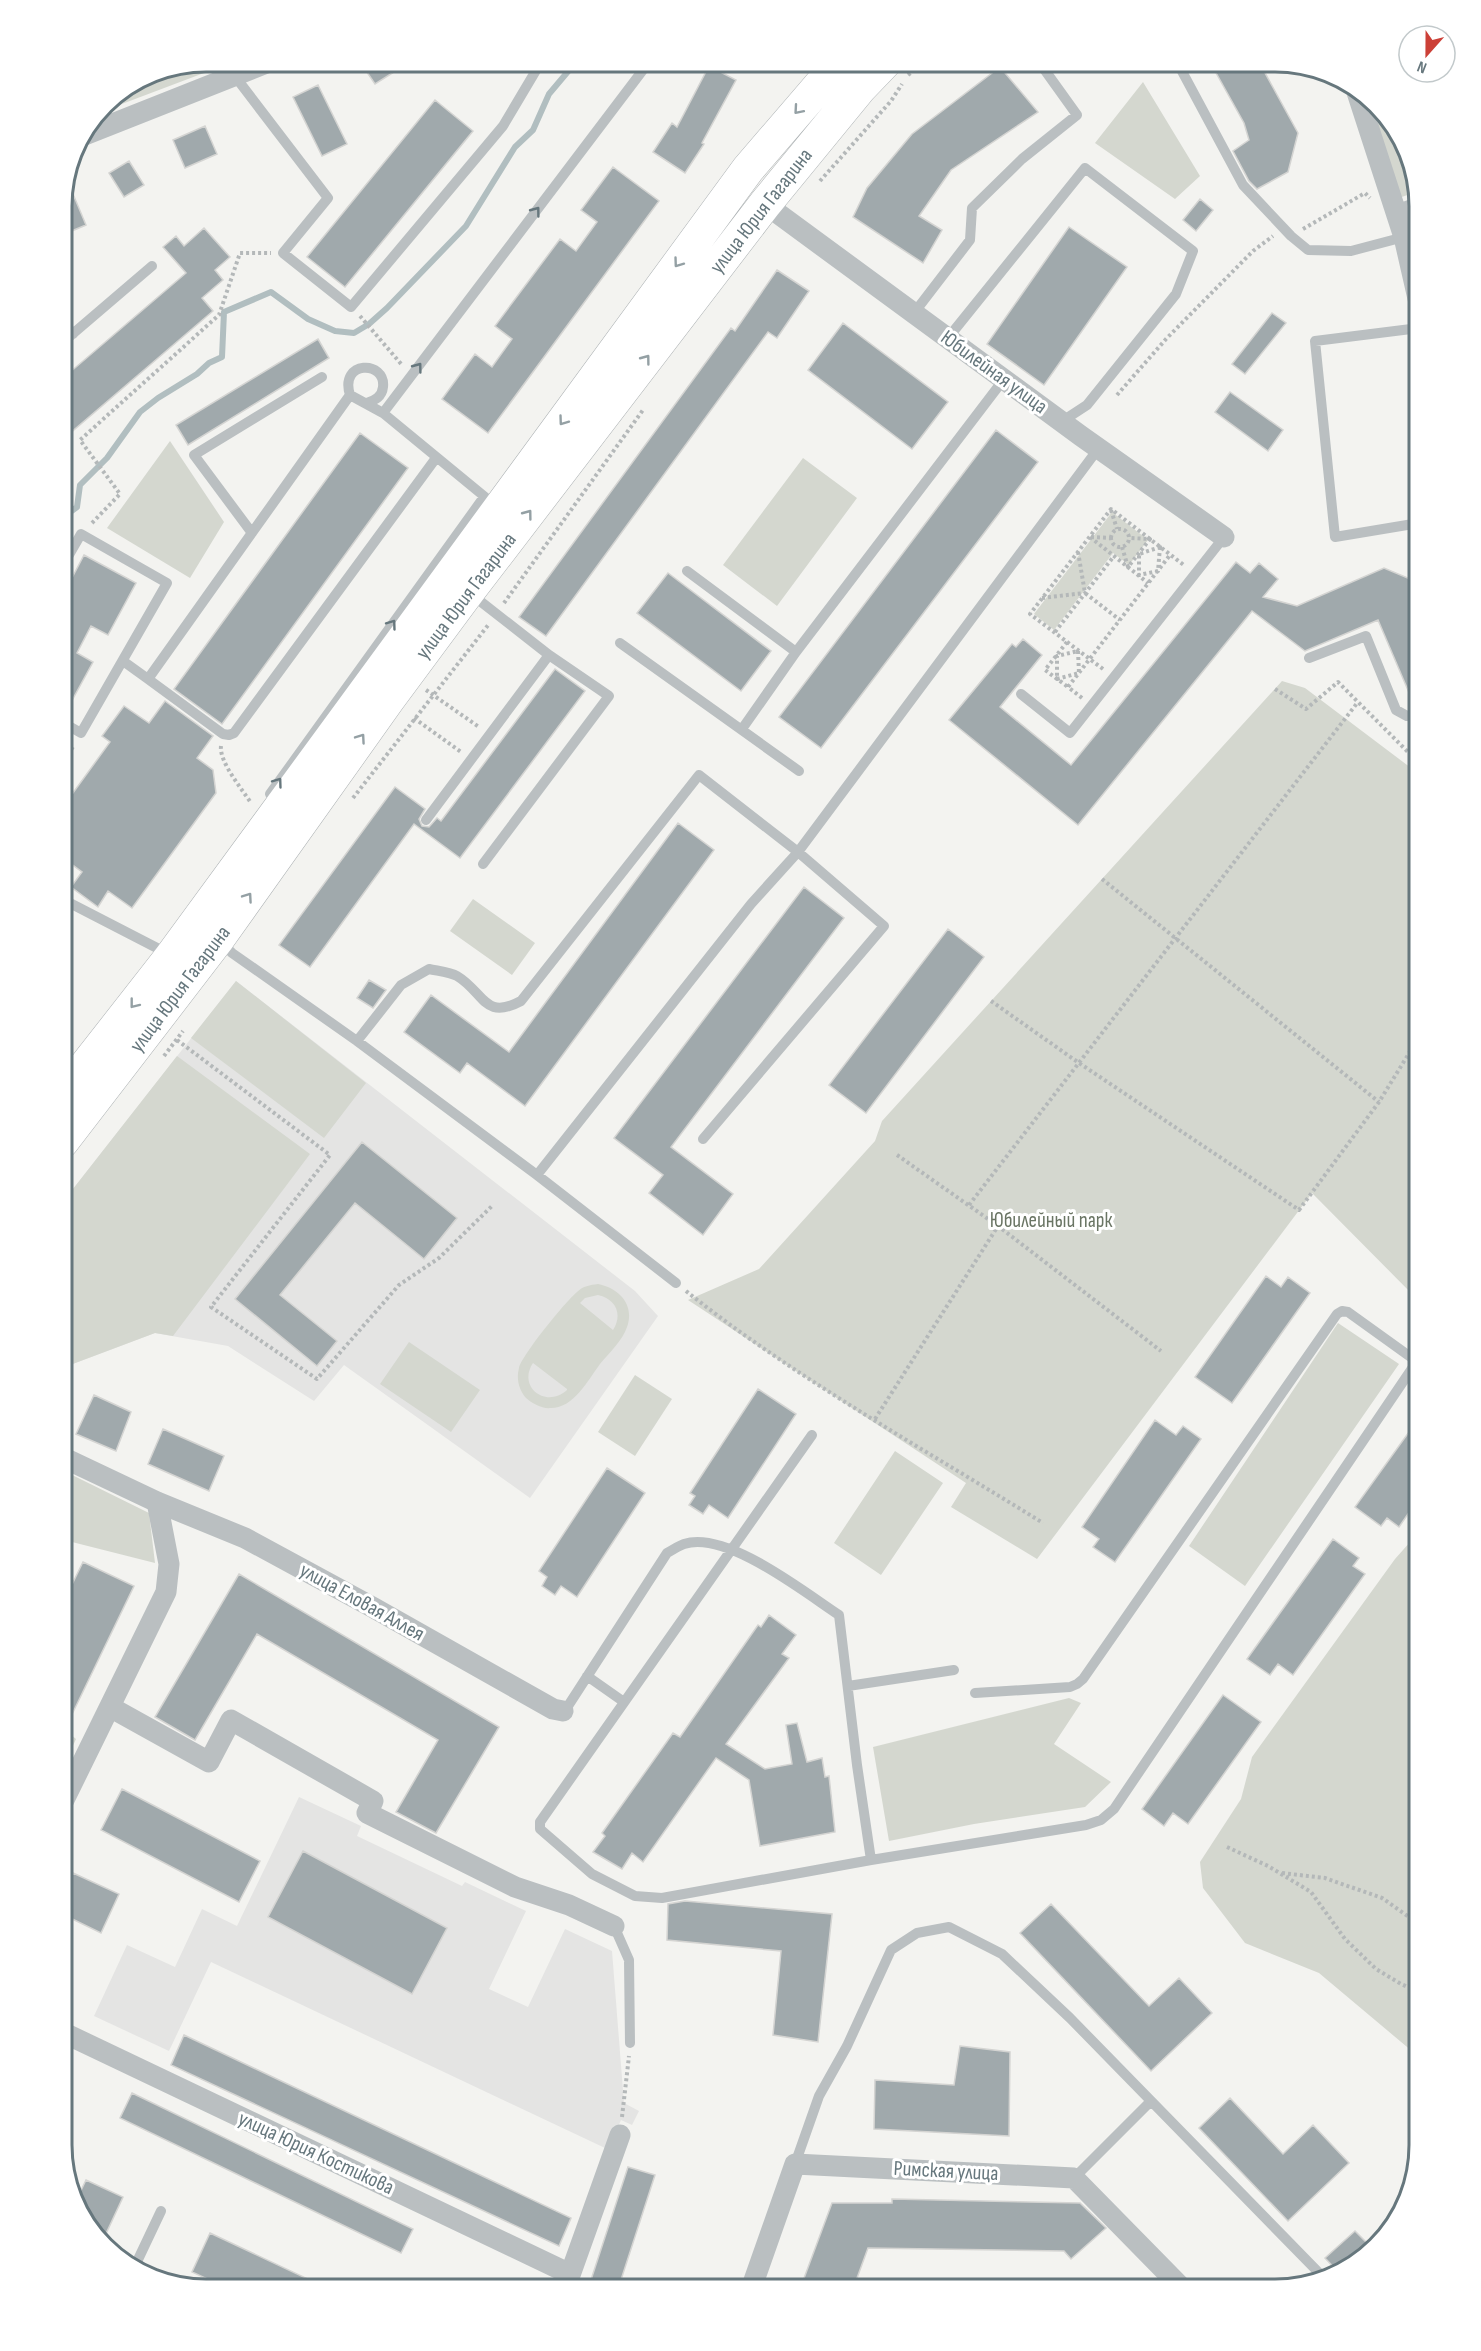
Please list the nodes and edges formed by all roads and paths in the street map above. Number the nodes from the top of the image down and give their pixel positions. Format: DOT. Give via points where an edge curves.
graph roads {
  1 [pos="242,72"];
  2 [pos="535,72"];
  3 [pos="641,72"];
  4 [pos="831,72"];
  5 [pos="893,72"];
  6 [pos="1046,72"];
  7 [pos="1182,72"];
  8 [pos="234,75"];
  9 [pos="1361,103"];
  10 [pos="95,131"];
  11 [pos="1371,199"];
  12 [pos="765,204"];
  13 [pos="1409,211"];
  14 [pos="1397,215"];
  15 [pos="1287,232"];
  16 [pos="1404,237"];
  17 [pos="283,252"];
  18 [pos="1409,259"];
  19 [pos="152,266"];
  20 [pos="914,313"];
  21 [pos="361,318"];
  22 [pos="1409,329"];
  23 [pos="73,334"];
  24 [pos="948,338"];
  25 [pos="412,375"];
  26 [pos="322,377"];
  27 [pos="1004,379"];
  28 [pos="350,395"];
  29 [pos="1112,401"];
  30 [pos="367,403"];
  31 [pos="383,413"];
  32 [pos="1061,422"];
  33 [pos="1098,448"];
  34 [pos="436,458"];
  35 [pos="491,502"];
  36 [pos="1111,509"];
  37 [pos="1409,525"];
  38 [pos="1117,529"];
  39 [pos="252,532"];
  40 [pos="81,534"];
  41 [pos="1089,537"];
  42 [pos="1224,537"];
  43 [pos="1111,538"];
  44 [pos="1130,538"];
  45 [pos="1150,540"];
  46 [pos="1122,547"];
  47 [pos="1160,547"];
  48 [pos="72,550"];
  49 [pos="1078,552"];
  50 [pos="1138,554"];
  51 [pos="1170,555"];
  52 [pos="1114,556"];
  53 [pos="1128,567"];
  54 [pos="687,571"];
  55 [pos="1158,571"];
  56 [pos="1195,574"];
  57 [pos="1139,575"];
  58 [pos="1149,583"];
  59 [pos="468,592"];
  60 [pos="1085,593"];
  61 [pos="1042,598"];
  62 [pos="1120,620"];
  63 [pos="1055,632"];
  64 [pos="1067,642"];
  65 [pos="620,643"];
  66 [pos="1078,651"];
  67 [pos="796,652"];
  68 [pos="549,655"];
  69 [pos="1057,656"];
  70 [pos="1309,658"];
  71 [pos="1089,659"];
  72 [pos="123,661"];
  73 [pos="1079,673"];
  74 [pos="1113,678"];
  75 [pos="148,679"];
  76 [pos="1057,679"];
  77 [pos="1068,687"];
  78 [pos="1275,689"];
  79 [pos="433,694"];
  80 [pos="1022,694"];
  81 [pos="1358,702"];
  82 [pos="1092,705"];
  83 [pos="1409,716"];
  84 [pos="415,719"];
  85 [pos="72,728"];
  86 [pos="742,729"];
  87 [pos="81,733"];
  88 [pos="223,734"];
  89 [pos="489,735"];
  90 [pos="72,748"];
  91 [pos="1409,753"];
  92 [pos="471,759"];
  93 [pos="799,771"];
  94 [pos="256,804"];
  95 [pos="426,820"];
  96 [pos="798,852"];
  97 [pos="483,864"];
  98 [pos="1102,879"];
  99 [pos="72,904"];
  100 [pos="1175,937"];
  101 [pos="218,939"];
  102 [pos="165,949"];
  103 [pos="991,1001"];
  104 [pos="177,1040"];
  105 [pos="357,1041"];
  106 [pos="1409,1053"];
  107 [pos="1079,1063"];
  108 [pos="75,1084"];
  109 [pos="1379,1102"];
  110 [pos="703,1139"];
  111 [pos="897,1155"];
  112 [pos="537,1175"];
  113 [pos="493,1204"];
  114 [pos="969,1205"];
  115 [pos="998,1226"];
  116 [pos="676,1283"];
  117 [pos="1161,1351"];
  118 [pos="1409,1356"];
  119 [pos="1409,1373"];
  120 [pos="875,1419"];
  121 [pos="813,1436"];
  122 [pos="72,1462"];
  123 [pos="157,1502"];
  124 [pos="1043,1523"];
  125 [pos="732,1548"];
  126 [pos="954,1670"];
  127 [pos="587,1676"];
  128 [pos="848,1686"];
  129 [pos="975,1693"];
  130 [pos="624,1702"];
  131 [pos="110,1707"];
  132 [pos="563,1711"];
  133 [pos="72,1784"];
  134 [pos="1227,1847"];
  135 [pos="871,1860"];
  136 [pos="1279,1872"];
  137 [pos="1409,1917"];
  138 [pos="614,1926"];
  139 [pos="1409,1988"];
  140 [pos="72,2037"];
  141 [pos="630,2043"];
  142 [pos="1151,2101"];
  143 [pos="620,2135"];
  144 [pos="795,2164"];
  145 [pos="1074,2178"];
  146 [pos="161,2211"];
  147 [pos="138,2260"];
  148 [pos="1318,2272"];
  149 [pos="561,2279"];
  150 [pos="568,2279"];
  151 [pos="755,2279"];
  152 [pos="1173,2279"];
  1 -- 8 [label="street"];
  2 -- 17 [label="lane" via="503,126 351,307"];
  25 -- 3 [label="lane, one-way"];
  4 -- 35 [label="main road, улица Юрия Гагарина, one-way" via="748,169"];
  5 -- 12 [label="main road, улица Юрия Гагарина"];
  6 -- 20 [label="lane" via="1077,115 1022,159 972,208 970,240"];
  7 -- 15 [label="lane" via="1243,186"];
  8 -- 10 [label="street"];
  8 -- 17 [label="lane" via="328,198"];
  9 -- 14 [label="street"];
  11 -- 15 [label="path" via="1365,193"];
  12 -- 20 [label="street, Юбилейная улица"];
  59 -- 12 [label="main road, улица Юрия Гагарина, one-way"];
  13 -- 14 [label="street"];
  14 -- 16 [label="street"];
  15 -- 16 [label="lane" via="1308,250 1351,251"];
  15 -- 29 [label="path" via="1253,251 1166,339"];
  16 -- 18 [label="street"];
  17 -- 40 [label="path" via="240,254 219,315 80,440 120,494"];
  19 -- 23 [label="lane"];
  20 -- 24 [label="street, Юбилейная улица"];
  21 -- 25 [label="path"];
  22 -- 37 [label="lane" via="1315,341 1335,537"];
  24 -- 27 [label="street, Юбилейная улица"];
  24 -- 32 [label="lane" via="1085,168 1193,251 1176,294 1087,405"];
  25 -- 31 [label="lane"];
  26 -- 39 [label="lane" via="195,455"];
  27 -- 32 [label="street, Юбилейная улица"];
  27 -- 67 [label="lane"];
  28 -- 30 [label="lane"];
  28 -- 30 [label="lane" via="347,386 355,370 373,369 380,375 382,393"];
  28 -- 39 [label="lane"];
  30 -- 31 [label="lane"];
  31 -- 34 [label="lane"];
  32 -- 33 [label="street, Юбилейная улица"];
  33 -- 42 [label="street, Юбилейная улица"];
  33 -- 96 [label="lane"];
  34 -- 35 [label="lane"];
  34 -- 88 [label="lane" via="234,733"];
  94 -- 35 [label="lane, one-way"];
  35 -- 102 [label="main road, улица Юрия Гагарина"];
  36 -- 38 [label="path"];
  36 -- 41 [label="path"];
  36 -- 45 [label="path"];
  38 -- 43 [label="path"];
  38 -- 44 [label="path" via="1125,530"];
  39 -- 75 [label="lane"];
  40 -- 48 [label="lane"];
  40 -- 72 [label="lane" via="168,583"];
  41 -- 43 [label="path"];
  41 -- 49 [label="path"];
  41 -- 52 [label="path"];
  42 -- 56 [label="lane"];
  43 -- 46 [label="path" via="1115,546"];
  44 -- 45 [label="path"];
  44 -- 46 [label="path"];
  45 -- 47 [label="path"];
  45 -- 50 [label="path"];
  46 -- 53 [label="path"];
  47 -- 50 [label="path"];
  47 -- 51 [label="path"];
  47 -- 55 [label="path"];
  49 -- 60 [label="path"];
  49 -- 61 [label="path"];
  50 -- 53 [label="path"];
  50 -- 57 [label="path"];
  51 -- 55 [label="path"];
  51 -- 56 [label="path"];
  52 -- 53 [label="path"];
  52 -- 60 [label="path"];
  53 -- 57 [label="path"];
  54 -- 67 [label="lane"];
  55 -- 57 [label="path"];
  55 -- 58 [label="path"];
  56 -- 74 [label="lane"];
  57 -- 58 [label="path"];
  58 -- 62 [label="path"];
  59 -- 68 [label="lane"];
  101 -- 59 [label="main road, улица Юрия Гагарина, one-way"];
  60 -- 61 [label="path"];
  60 -- 62 [label="path"];
  60 -- 63 [label="path"];
  61 -- 63 [label="path" via="1030,614"];
  62 -- 71 [label="path"];
  63 -- 64 [label="path"];
  64 -- 66 [label="path"];
  64 -- 69 [label="path"];
  65 -- 86 [label="lane"];
  66 -- 69 [label="path"];
  66 -- 71 [label="path"];
  66 -- 73 [label="path"];
  67 -- 86 [label="lane"];
  68 -- 89 [label="lane"];
  68 -- 97 [label="lane" via="609,696"];
  69 -- 76 [label="path"];
  69 -- 76 [label="path" via="1046,670"];
  70 -- 83 [label="lane" via="1366,636 1396,710"];
  71 -- 73 [label="path"];
  71 -- 74 [label="path"];
  72 -- 75 [label="lane"];
  72 -- 87 [label="lane"];
  73 -- 76 [label="path"];
  73 -- 77 [label="path"];
  74 -- 82 [label="lane"];
  75 -- 88 [label="lane"];
  76 -- 77 [label="path"];
  77 -- 82 [label="path"];
  78 -- 81 [label="path" via="1306,709 1338,682"];
  79 -- 89 [label="path"];
  80 -- 82 [label="lane" via="1070,733"];
  81 -- 91 [label="path"];
  81 -- 100 [label="path"];
  84 -- 92 [label="path"];
  85 -- 87 [label="lane"];
  86 -- 93 [label="lane"];
  87 -- 90 [label="path"];
  88 -- 94 [label="path" via="220,753"];
  89 -- 92 [label="lane"];
  92 -- 95 [label="lane"];
  96 -- 105 [label="lane" via="699,775 521,1001 507,1009 492,1007 457,976 429,969 401,985"];
  96 -- 110 [label="lane" via="884,926"];
  96 -- 112 [label="lane" via="751,904"];
  98 -- 100 [label="path"];
  99 -- 102 [label="lane"];
  100 -- 107 [label="path"];
  100 -- 109 [label="path"];
  101 -- 105 [label="lane" via="232,953"];
  101 -- 108 [label="main road, улица Юрия Гагарина"];
  102 -- 108 [label="main road, улица Юрия Гагарина, one-way"];
  103 -- 107 [label="path"];
  104 -- 113 [label="path" via="330,1155 211,1307 317,1379 399,1285 439,1258"];
  105 -- 112 [label="lane"];
  106 -- 109 [label="path"];
  107 -- 109 [label="path" via="1299,1210"];
  107 -- 114 [label="path"];
  111 -- 114 [label="path"];
  112 -- 116 [label="lane"];
  114 -- 115 [label="path"];
  115 -- 117 [label="path"];
  115 -- 120 [label="path"];
  116 -- 120 [label="path" via="758,1344"];
  118 -- 129 [label="lane" via="1348,1312 1336,1314 1083,1679 1070,1687"];
  119 -- 135 [label="lane" via="1114,1809 1101,1820 1086,1825"];
  120 -- 124 [label="path"];
  121 -- 125 [label="lane"];
  122 -- 123 [label="street, улица Еловая Аллея"];
  123 -- 131 [label="street" via="169,1564 166,1592"];
  123 -- 132 [label="street, улица Еловая Аллея" via="245,1538 553,1709"];
  125 -- 127 [label="lane" via="684,1543 668,1553"];
  125 -- 128 [label="lane" via="839,1615"];
  125 -- 130 [label="lane"];
  126 -- 128 [label="lane"];
  127 -- 130 [label="lane"];
  127 -- 132 [label="lane"];
  128 -- 135 [label="lane"];
  130 -- 135 [label="lane" via="540,1822 540,1829 592,1874 635,1896 662,1898"];
  131 -- 133 [label="street"];
  131 -- 138 [label="street" via="209,1762 231,1720 373,1801 367,1813 515,1887 569,1905"];
  134 -- 136 [label="path"];
  136 -- 137 [label="path" via="1326,1878 1382,1898"];
  136 -- 139 [label="path" via="1311,1892 1345,1939 1376,1969"];
  138 -- 141 [label="lane" via="629,1960"];
  140 -- 149 [label="street, улица Юрия Костикова"];
  141 -- 143 [label="path"];
  142 -- 144 [label="lane" via="1002,1954 949,1928 916,1933 891,1950 819,2096"];
  142 -- 145 [label="lane"];
  142 -- 148 [label="lane"];
  143 -- 150 [label="street, улица Юрия Костикова"];
  144 -- 145 [label="street, Римская улица"];
  144 -- 151 [label="street"];
  145 -- 152 [label="street"];
  146 -- 147 [label="lane"];
}
